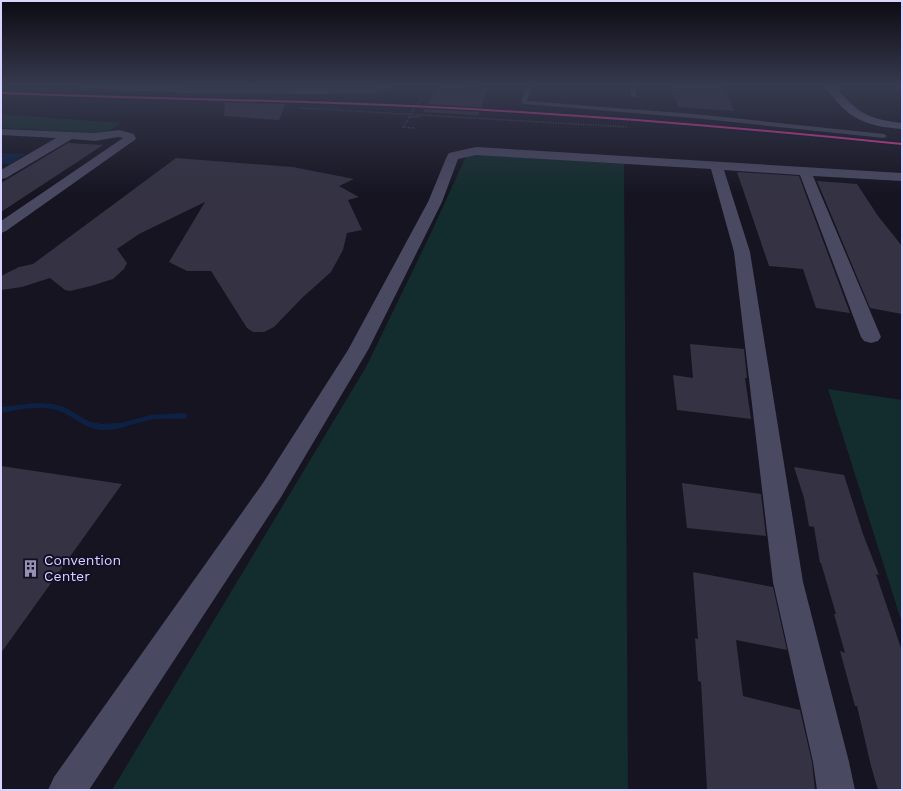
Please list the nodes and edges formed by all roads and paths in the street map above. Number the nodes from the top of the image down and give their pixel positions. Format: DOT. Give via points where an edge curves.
graph roads {
  1 [pos="406,122"];
  2 [pos="542,122"];
  3 [pos="750,122"];
  4 [pos="870,122"];
  5 [pos="902,126"];
  6 [pos="632,127"];
  7 [pos="415,128"];
  8 [pos="1,132"];
  9 [pos="68,136"];
  10 [pos="884,136"];
  11 [pos="130,139"];
  12 [pos="105,165"];
  13 [pos="716,165"];
  14 [pos="805,171"];
  15 [pos="1,175"];
  16 [pos="902,177"];
  17 [pos="1,228"];
  18 [pos="871,337"];
  19 [pos="67,790"];
  20 [pos="836,790"];
  1 -- 7 [label="path, bridge" via="403,127"];
  2 -- 6 [label="path"];
  3 -- 10 [label="lane"];
  4 -- 5 [label="street"];
  8 -- 9 [label="street"];
  9 -- 11 [label="street" via="95,137 120,133 128,135"];
  9 -- 15 [label="street"];
  11 -- 12 [label="street" via="138,139 138,142"];
  11 -- 17 [label="street"];
  13 -- 14 [label="street"];
  13 -- 19 [label="street" via="476,151 453,156 435,202 358,350 272,490"];
  13 -- 20 [label="street" via="742,252 788,582"];
  14 -- 16 [label="street"];
  14 -- 18 [label="street"];
}
